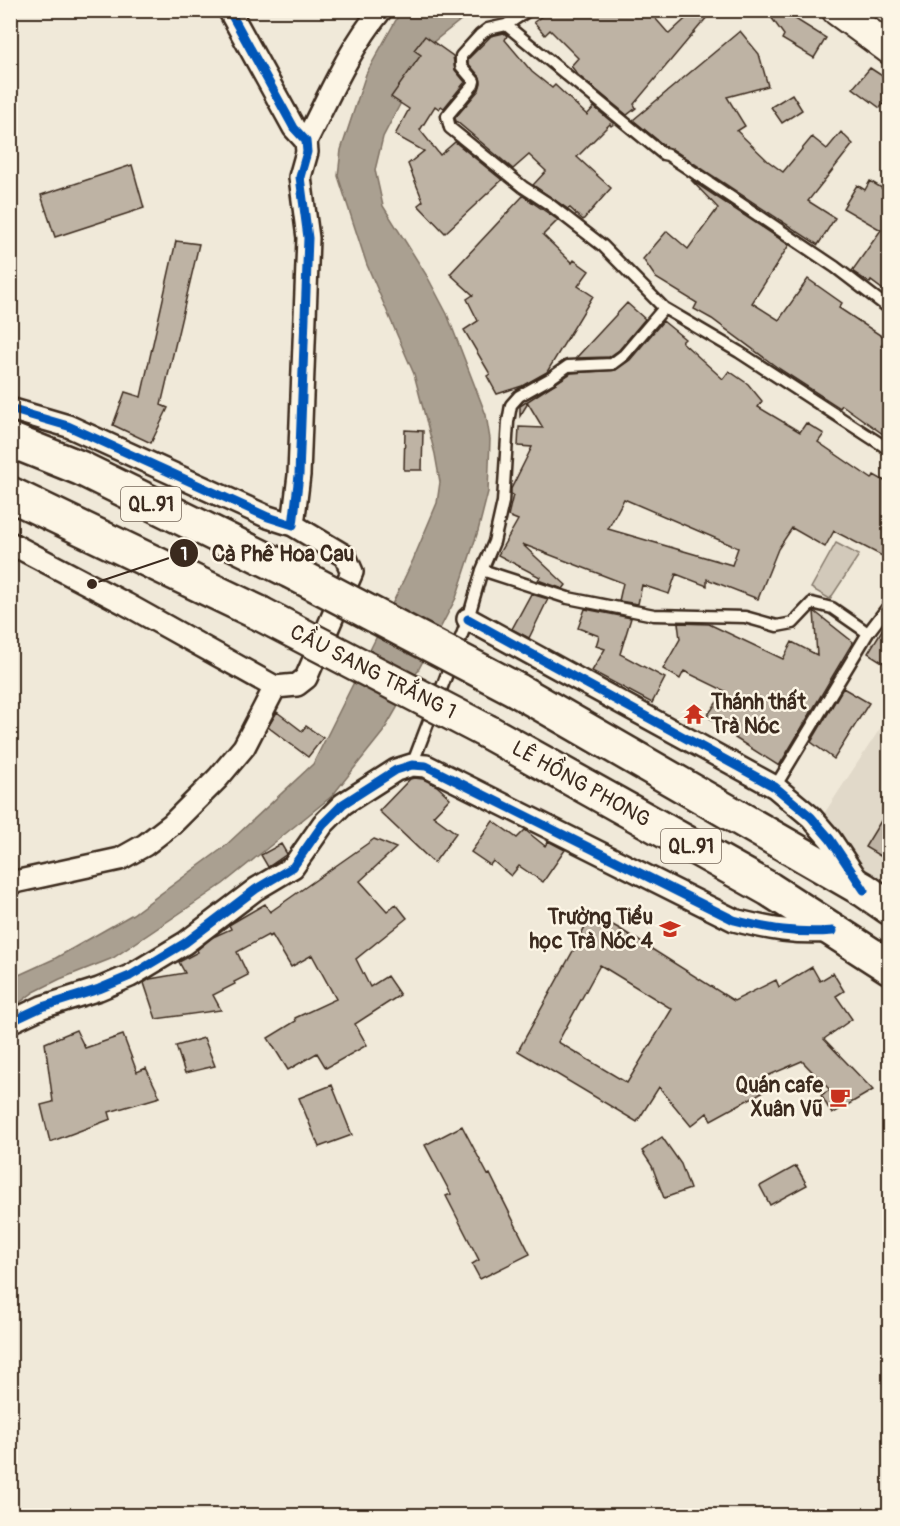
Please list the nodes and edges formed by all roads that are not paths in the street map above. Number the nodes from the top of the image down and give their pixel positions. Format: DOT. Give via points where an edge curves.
graph roads {
  1 [pos="229,10"];
  2 [pos="381,10"];
  3 [pos="529,10"];
  4 [pos="837,10"];
  5 [pos="506,25"];
  6 [pos="890,49"];
  7 [pos="307,146"];
  8 [pos="664,308"];
  9 [pos="890,309"];
  10 [pos="10,409"];
  11 [pos="53,421"];
  12 [pos="10,440"];
  13 [pos="890,450"];
  14 [pos="45,454"];
  15 [pos="15,498"];
  16 [pos="292,525"];
  17 [pos="10,543"];
  18 [pos="482,570"];
  19 [pos="890,604"];
  20 [pos="468,619"];
  21 [pos="868,633"];
  22 [pos="275,687"];
  23 [pos="488,732"];
  24 [pos="412,765"];
  25 [pos="775,787"];
  26 [pos="10,883"];
  27 [pos="877,899"];
  28 [pos="833,931"];
  29 [pos="890,967"];
  30 [pos="10,1022"];
  1 -- 7 [label="street"];
  2 -- 7 [label="street" via="345,62"];
  3 -- 5 [label="lane"];
  4 -- 6 [label="street"];
  5 -- 8 [label="lane" via="488,29 461,56 461,66 474,81 447,116 450,128 603,246"];
  5 -- 9 [label="lane" via="663,154 835,267"];
  7 -- 16 [label="street" via="300,177 309,238 298,475"];
  8 -- 13 [label="lane"];
  8 -- 18 [label="lane" via="624,356 612,363 567,366 511,405 503,502 495,542"];
  10 -- 11 [label="street"];
  11 -- 14 [label="street" via="39,430 38,439"];
  11 -- 16 [label="street" via="268,518"];
  12 -- 14 [label="highway, QL.91"];
  14 -- 27 [label="highway, QL.91, bridge" via="290,571 517,690"];
  15 -- 23 [label="highway, CẦU SANG TRẮNG 1 / QL.91, bridge" via="259,613"];
  16 -- 22 [label="street" via="345,556 352,572 306,678 297,686"];
  17 -- 22 [label="street"];
  18 -- 20 [label="lane"];
  18 -- 21 [label="lane" via="568,598 654,615 745,617 777,626 793,623 812,603 832,608"];
  19 -- 21 [label="lane"];
  20 -- 24 [label="lane"];
  20 -- 25 [label="street"];
  21 -- 25 [label="lane"];
  22 -- 26 [label="street" via="237,755 172,824 145,845 120,859"];
  23 -- 28 [label="highway, LÊ HỒNG PHONG / QL.91" via="769,889"];
  24 -- 28 [label="street" via="426,766 734,920 770,930"];
  24 -- 30 [label="street" via="396,770 343,804 323,824 293,867 256,889 185,943 130,976"];
  25 -- 27 [label="street" via="811,817"];
  28 -- 29 [label="highway, LÊ HỒNG PHONG / QL.91"];
}
